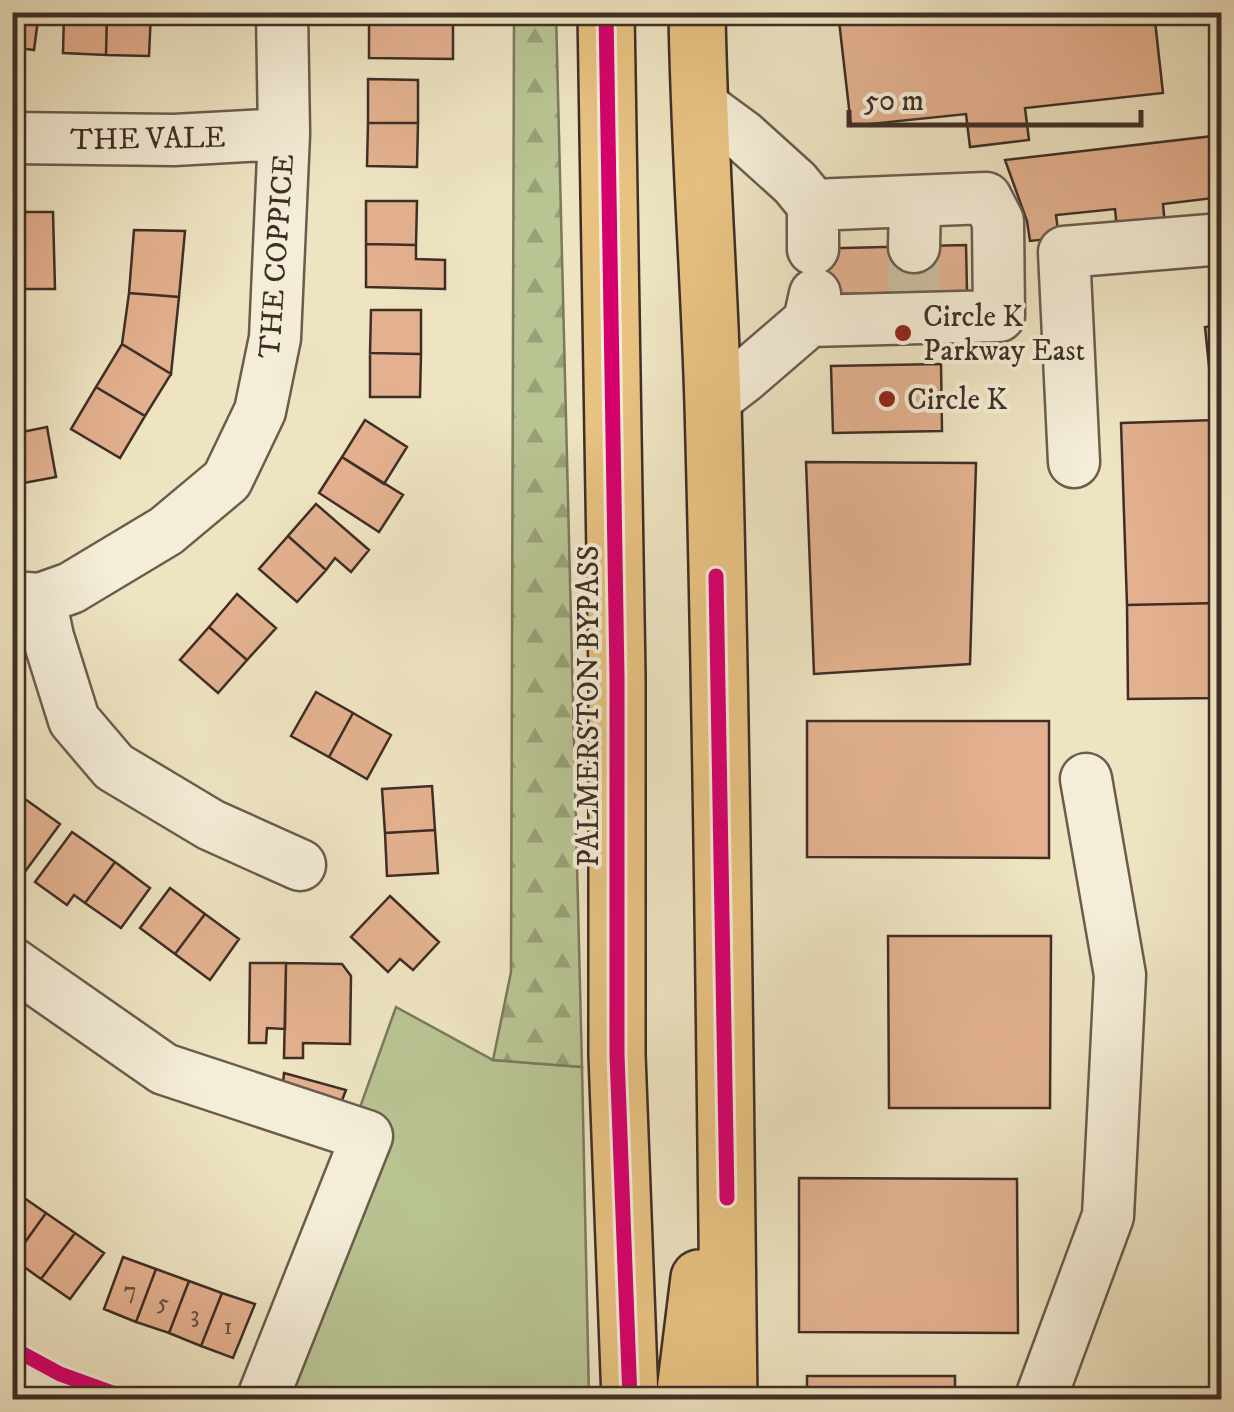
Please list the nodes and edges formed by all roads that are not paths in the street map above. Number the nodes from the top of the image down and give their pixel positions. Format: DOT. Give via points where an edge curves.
graph roads {
  1 [pos="282,12"];
  2 [pos="606,12"];
  3 [pos="697,12"];
  4 [pos="698,102"];
  5 [pos="284,134"];
  6 [pos="12,138"];
  7 [pos="1222,239"];
  8 [pos="813,267"];
  9 [pos="712,401"];
  10 [pos="1074,462"];
  11 [pos="26,598"];
  12 [pos="1086,778"];
  13 [pos="300,864"];
  14 [pos="12,963"];
  15 [pos="726,1062"];
  16 [pos="12,1375"];
  17 [pos="627,1388"];
  18 [pos="64,1400"];
  19 [pos="262,1400"];
  20 [pos="684,1400"];
  21 [pos="729,1400"];
  22 [pos="1040,1400"];
  1 -- 5 [label="street, THE COPPICE"];
  2 -- 17 [label="main road, PALMERSTON BYPASS"];
  3 -- 4 [label="main road"];
  4 -- 8 [label="street" via="796,183"];
  4 -- 9 [label="main road"];
  5 -- 6 [label="street, THE VALE"];
  5 -- 11 [label="street, THE COPPICE" via="275,338 260,411 227,480 166,531 71,588"];
  7 -- 10 [label="street" via="1064,252"];
  8 -- 8 [label="street" via="914,264"];
  8 -- 9 [label="street" via="744,377"];
  9 -- 15 [label="main road"];
  11 -- 13 [label="street" via="48,637 74,720 114,766 210,825"];
  12 -- 22 [label="street" via="1120,974 1108,1216"];
  14 -- 19 [label="street" via="164,1069 367,1136"];
  15 -- 20 [label="main road"];
  15 -- 21 [label="main road"];
  16 -- 18 [label="street"];
}
